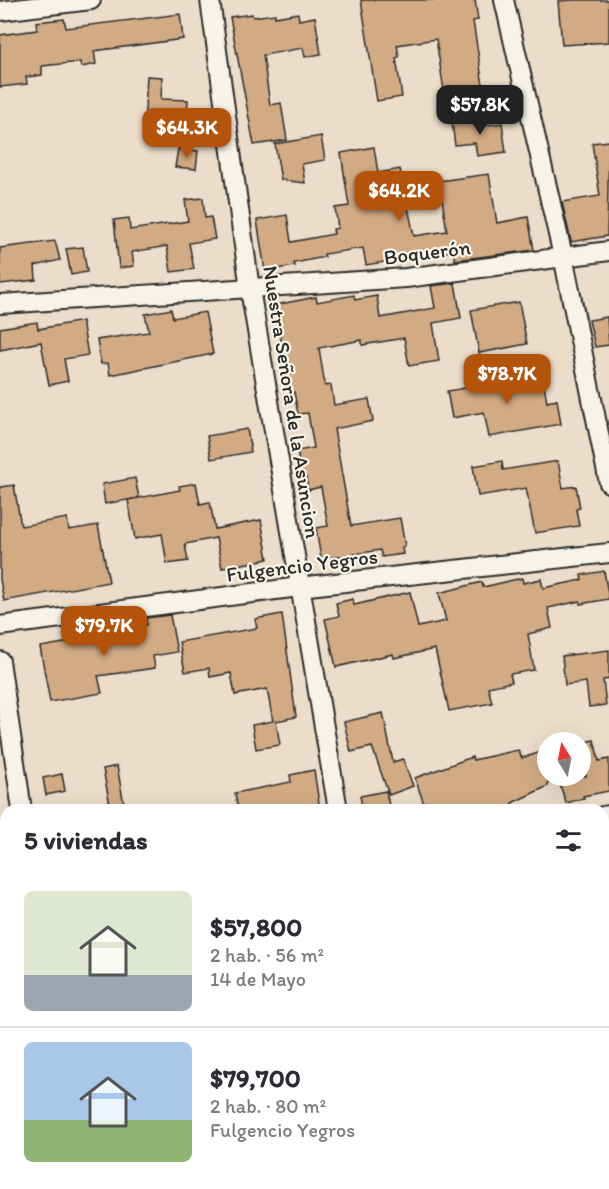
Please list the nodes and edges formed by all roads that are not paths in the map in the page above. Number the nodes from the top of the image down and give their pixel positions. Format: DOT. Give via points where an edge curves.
graph roads {
  1 [pos="91,0"];
  2 [pos="210,0"];
  3 [pos="504,0"];
  4 [pos="0,11"];
  5 [pos="609,251"];
  6 [pos="563,256"];
  7 [pos="250,289"];
  8 [pos="0,304"];
  9 [pos="609,483"];
  10 [pos="609,554"];
  11 [pos="299,587"];
  12 [pos="0,626"];
  13 [pos="0,661"];
  14 [pos="21,804"];
  15 [pos="337,804"];
  1 -- 4 [label="street"];
  2 -- 7 [label="street, Nuestra Señora de la Asuncion"];
  3 -- 6 [label="street"];
  5 -- 6 [label="street, Boquerón"];
  6 -- 7 [label="street, Boquerón" via="406,278"];
  6 -- 9 [label="street"];
  7 -- 8 [label="street, Boquerón"];
  7 -- 11 [label="street, Nuestra Señora de la Asuncion"];
  10 -- 11 [label="street, Fulgencio Yegros"];
  11 -- 12 [label="street, Fulgencio Yegros"];
  11 -- 15 [label="street, Nuestra Señora de la Asuncion"];
  13 -- 14 [label="street"];
}
